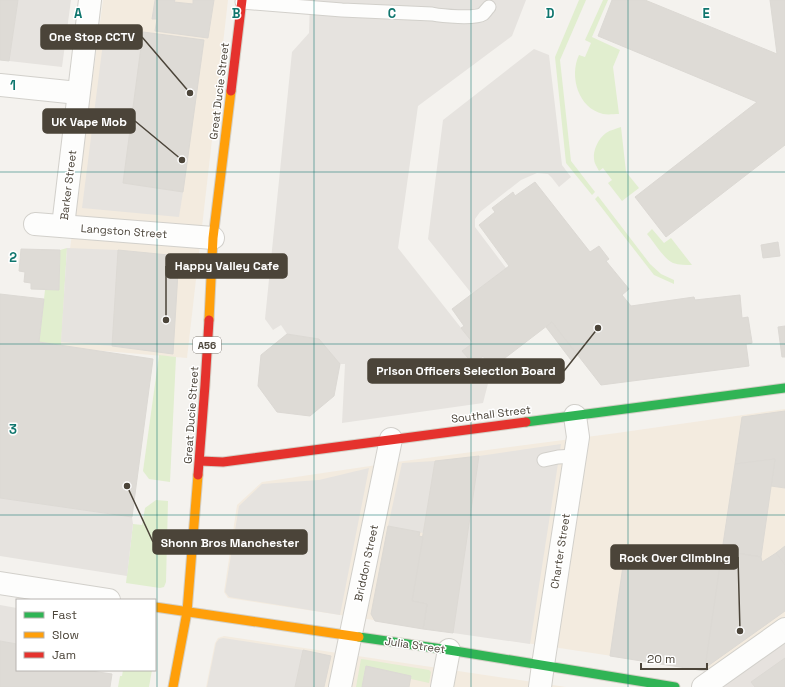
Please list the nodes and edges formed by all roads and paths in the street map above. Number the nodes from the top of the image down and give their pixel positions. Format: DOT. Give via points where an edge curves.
graph roads {
  1 [pos="90,0"];
  2 [pos="242,1"];
  3 [pos="489,7"];
  4 [pos="0,85"];
  5 [pos="78,93"];
  6 [pos="35,224"];
  7 [pos="63,226"];
  8 [pos="213,238"];
  9 [pos="785,388"];
  10 [pos="575,416"];
  11 [pos="392,439"];
  12 [pos="575,456"];
  13 [pos="544,460"];
  14 [pos="200,461"];
  15 [pos="0,583"];
  16 [pos="68,597"];
  17 [pos="95,599"];
  18 [pos="156,607"];
  19 [pos="187,612"];
  20 [pos="785,629"];
  21 [pos="351,636"];
  22 [pos="449,650"];
  23 [pos="543,665"];
  24 [pos="173,687"];
  25 [pos="340,687"];
  26 [pos="442,687"];
  27 [pos="540,687"];
  28 [pos="675,687"];
  29 [pos="703,687"];
  1 -- 5 [label="street, Barker Street"];
  2 -- 3 [label="lane" via="446,16 474,16 483,14"];
  2 -- 8 [label="main road, Great Ducie Street / A56"];
  4 -- 5 [label="street"];
  5 -- 7 [label="street, Barker Street"];
  6 -- 7 [label="street, Langston Street"];
  7 -- 8 [label="street, Langston Street"];
  8 -- 14 [label="main road, Great Ducie Street / A56"];
  9 -- 10 [label="main road, Southall Street"];
  10 -- 11 [label="main road, Southall Street"];
  10 -- 12 [label="street, Charter Street" via="578,437"];
  11 -- 14 [label="main road, Southall Street" via="223,462"];
  11 -- 21 [label="street, Briddon Street"];
  12 -- 13 [label="lane"];
  12 -- 23 [label="street, Charter Street"];
  14 -- 19 [label="main road, Great Ducie Street / A56"];
  15 -- 16 [label="street"];
  16 -- 17 [label="street"];
  18 -- 19 [label="main road, Julia Street"];
  19 -- 21 [label="main road, Julia Street"];
  19 -- 24 [label="main road, Great Ducie Street / A56"];
  20 -- 29 [label="street"];
  21 -- 22 [label="main road, Julia Street"];
  21 -- 25 [label="street, Briddon Street"];
  22 -- 23 [label="main road, Julia Street"];
  22 -- 26 [label="street"];
  23 -- 27 [label="street, Charter Street"];
  23 -- 28 [label="main road, Julia Street"];
}
